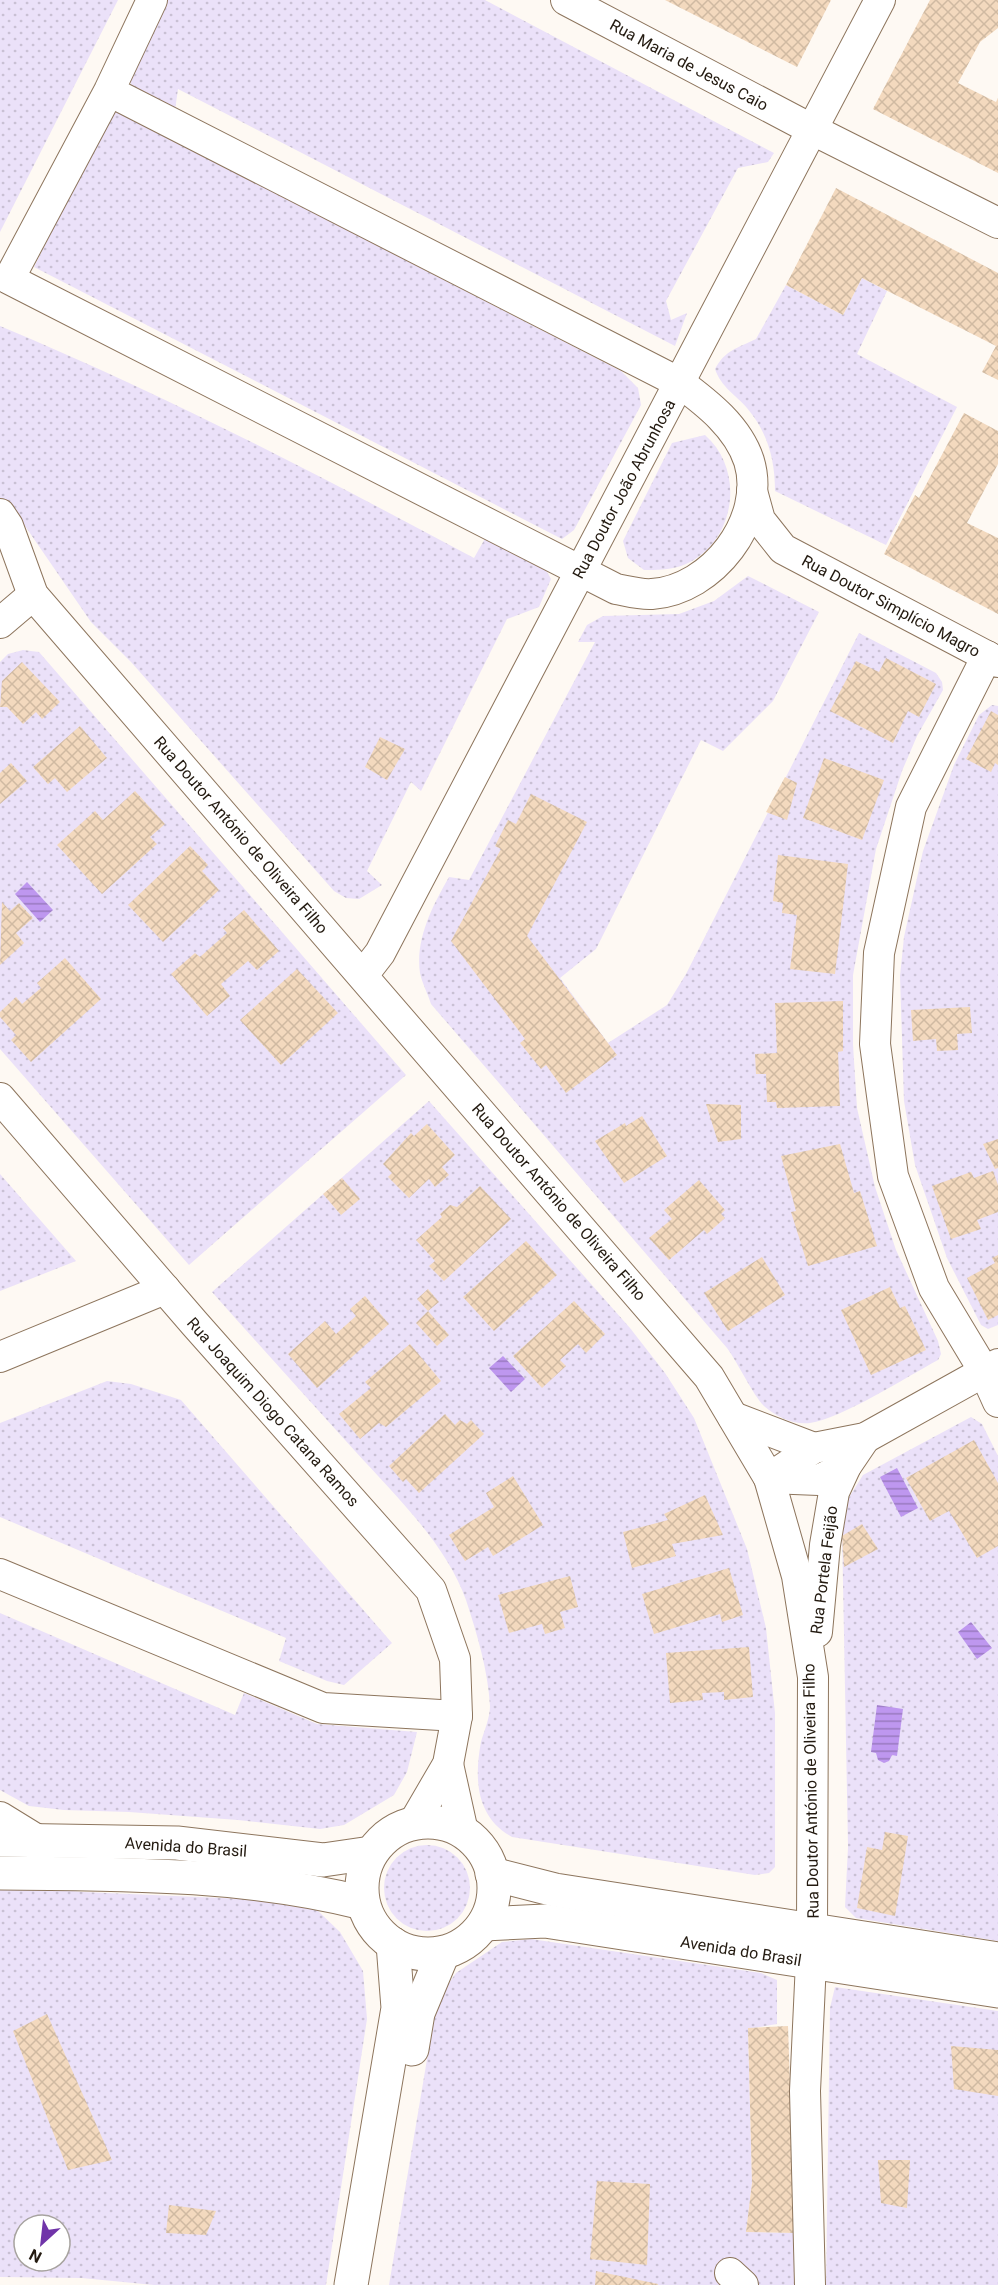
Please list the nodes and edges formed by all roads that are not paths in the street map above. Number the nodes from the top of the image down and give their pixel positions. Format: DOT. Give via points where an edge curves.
graph roads {
  1 [pos="152,0"];
  2 [pos="566,0"];
  3 [pos="880,0"];
  4 [pos="109,91"];
  5 [pos="813,130"];
  6 [pos="998,223"];
  7 [pos="5,289"];
  8 [pos="680,383"];
  9 [pos="752,491"];
  10 [pos="0,514"];
  11 [pos="783,549"];
  12 [pos="719,560"];
  13 [pos="581,573"];
  14 [pos="33,595"];
  15 [pos="0,623"];
  16 [pos="993,659"];
  17 [pos="363,975"];
  18 [pos="0,1098"];
  19 [pos="165,1289"];
  20 [pos="0,1357"];
  21 [pos="991,1367"];
  22 [pos="998,1402"];
  23 [pos="733,1417"];
  24 [pos="865,1438"];
  25 [pos="814,1448"];
  26 [pos="846,1466"];
  27 [pos="769,1478"];
  28 [pos="0,1574"];
  29 [pos="813,1677"];
  30 [pos="457,1716"];
  31 [pos="448,1764"];
  32 [pos="0,1817"];
  33 [pos="413,1824"];
  34 [pos="463,1832"];
  35 [pos="0,1840"];
  36 [pos="39,1841"];
  37 [pos="371,1853"];
  38 [pos="0,1873"];
  39 [pos="492,1874"];
  40 [pos="363,1903"];
  41 [pos="484,1923"];
  42 [pos="812,1929"];
  43 [pos="393,1944"];
  44 [pos="443,1953"];
  45 [pos="998,1959"];
  46 [pos="811,1962"];
  47 [pos="998,1991"];
  48 [pos="351,2285"];
  49 [pos="372,2285"];
  50 [pos="810,2285"];
  1 -- 4 [label="street"];
  2 -- 5 [label="street, Rua Maria de Jesus Caio"];
  3 -- 5 [label="street, Rua Doutor João Abrunhosa"];
  4 -- 7 [label="street"];
  4 -- 8 [label="street"];
  5 -- 6 [label="street, Rua Maria de Jesus Caio"];
  5 -- 8 [label="street, Rua Doutor João Abrunhosa"];
  7 -- 13 [label="street" via="444,500"];
  8 -- 9 [label="street" via="734,431 749,462"];
  8 -- 13 [label="street, Rua Doutor João Abrunhosa"];
  9 -- 11 [label="street" via="760,520"];
  9 -- 12 [label="street" via="742,528 730,552"];
  10 -- 14 [label="street"];
  11 -- 12 [label="street"];
  11 -- 16 [label="street, Rua Doutor Simplício Magro"];
  12 -- 13 [label="street" via="680,587 652,594 616,589"];
  13 -- 17 [label="street, Rua Doutor João Abrunhosa" via="380,953"];
  14 -- 15 [label="street"];
  14 -- 17 [label="street, Rua Doutor António de Oliveira Filho"];
  16 -- 21 [label="street" via="911,807 879,953 875,1044 893,1176 934,1288"];
  17 -- 23 [label="street, Rua Doutor António de Oliveira Filho" via="701,1368"];
  18 -- 19 [label="street, Rua Joaquim Diogo Catana Ramos"];
  19 -- 20 [label="street"];
  19 -- 30 [label="street, Rua Joaquim Diogo Catana Ramos" via="430,1590 455,1659"];
  21 -- 22 [label="street"];
  21 -- 24 [label="street, Rua Portela Feijão"];
  23 -- 25 [label="street"];
  23 -- 27 [label="street, Rua Doutor António de Oliveira Filho"];
  24 -- 25 [label="street, Rua Portela Feijão"];
  24 -- 26 [label="street, Rua Portela Feijão"];
  25 -- 27 [label="street, Rua Portela Feijão"];
  26 -- 27 [label="street, Rua Portela Feijão" via="819,1480"];
  26 -- 29 [label="street, Rua Portela Feijão" via="834,1492 825,1545"];
  27 -- 29 [label="street, Rua Doutor António de Oliveira Filho" via="797,1576"];
  28 -- 30 [label="street" via="323,1708"];
  29 -- 42 [label="street, Rua Doutor António de Oliveira Filho"];
  30 -- 31 [label="street, Rua Joaquim Diogo Catana Ramos"];
  31 -- 33 [label="street, Rua Joaquim Diogo Catana Ramos"];
  31 -- 34 [label="street, Rua Joaquim Diogo Catana Ramos"];
  32 -- 36 [label="street"];
  33 -- 34 [label="main road" via="430,1822"];
  33 -- 37 [label="main road" via="383,1840"];
  34 -- 39 [label="main road" via="477,1843"];
  35 -- 36 [label="main road, Avenida do Brasil"];
  36 -- 37 [label="main road, Avenida do Brasil" via="177,1843 323,1860"];
  37 -- 40 [label="main road" via="363,1877"];
  38 -- 40 [label="main road, Avenida do Brasil" via="176,1875 319,1892"];
  39 -- 41 [label="main road" via="493,1899"];
  39 -- 42 [label="main road, Avenida do Brasil" via="555,1890"];
  40 -- 43 [label="main road" via="379,1933"];
  41 -- 44 [label="main road" via="473,1937"];
  41 -- 46 [label="main road, Avenida do Brasil" via="545,1921"];
  42 -- 45 [label="main road, Avenida do Brasil"];
  43 -- 44 [label="main road" via="417,1953"];
  43 -- 48 [label="main road" via="398,2008"];
  44 -- 49 [label="main road" via="418,2013"];
  46 -- 47 [label="main road, Avenida do Brasil"];
  46 -- 50 [label="street" via="805,2091"];
}
